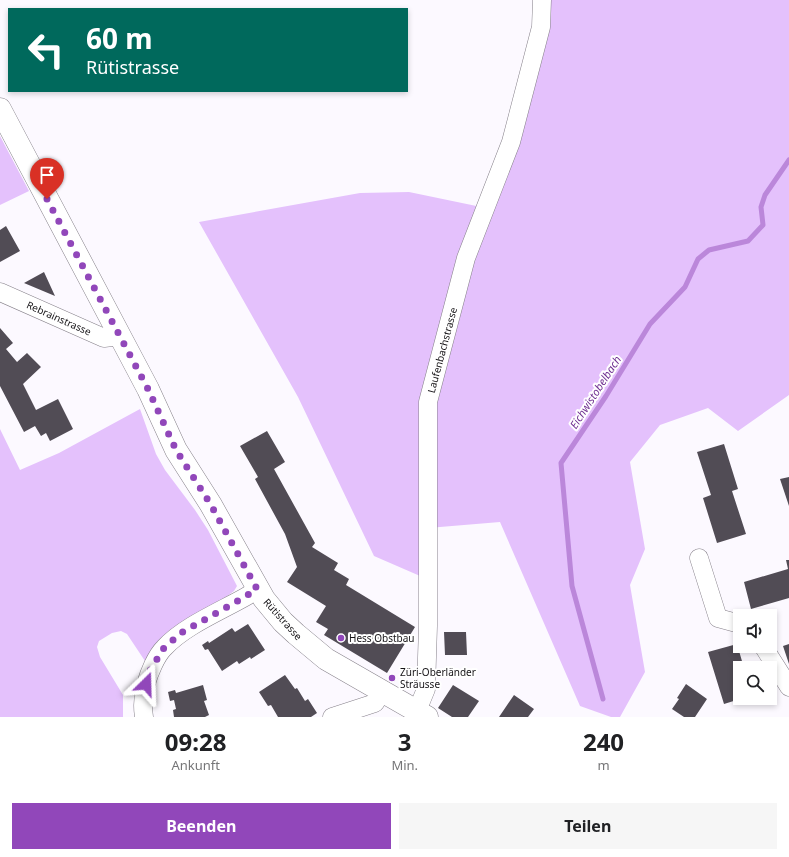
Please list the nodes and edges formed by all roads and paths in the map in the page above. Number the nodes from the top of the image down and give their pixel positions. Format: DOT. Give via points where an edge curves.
graph roads {
  1 [pos="542,0"];
  2 [pos="0,109"];
  3 [pos="0,292"];
  4 [pos="120,336"];
  5 [pos="699,558"];
  6 [pos="257,589"];
  7 [pos="733,622"];
  8 [pos="768,653"];
  9 [pos="789,687"];
  10 [pos="382,692"];
  11 [pos="422,714"];
  12 [pos="144,717"];
  13 [pos="332,717"];
  1 -- 11 [label="street, Laufenbachstrasse" via="540,27 511,142 466,258 428,402 428,626 426,689"];
  2 -- 4 [label="main road, Rütistrasse"];
  3 -- 4 [label="street, Rebrainstrasse" via="104,338"];
  4 -- 6 [label="main road, Rütistrasse" via="180,457 211,505"];
  5 -- 7 [label="street" via="718,618"];
  6 -- 10 [label="main road, Rütistrasse" via="283,622 311,648"];
  6 -- 12 [label="street" via="181,633 163,649 148,674 143,695"];
  8 -- 9 [label="street"];
  10 -- 11 [label="main road, Rütistrasse"];
  10 -- 13 [label="street" via="375,703"];
}
